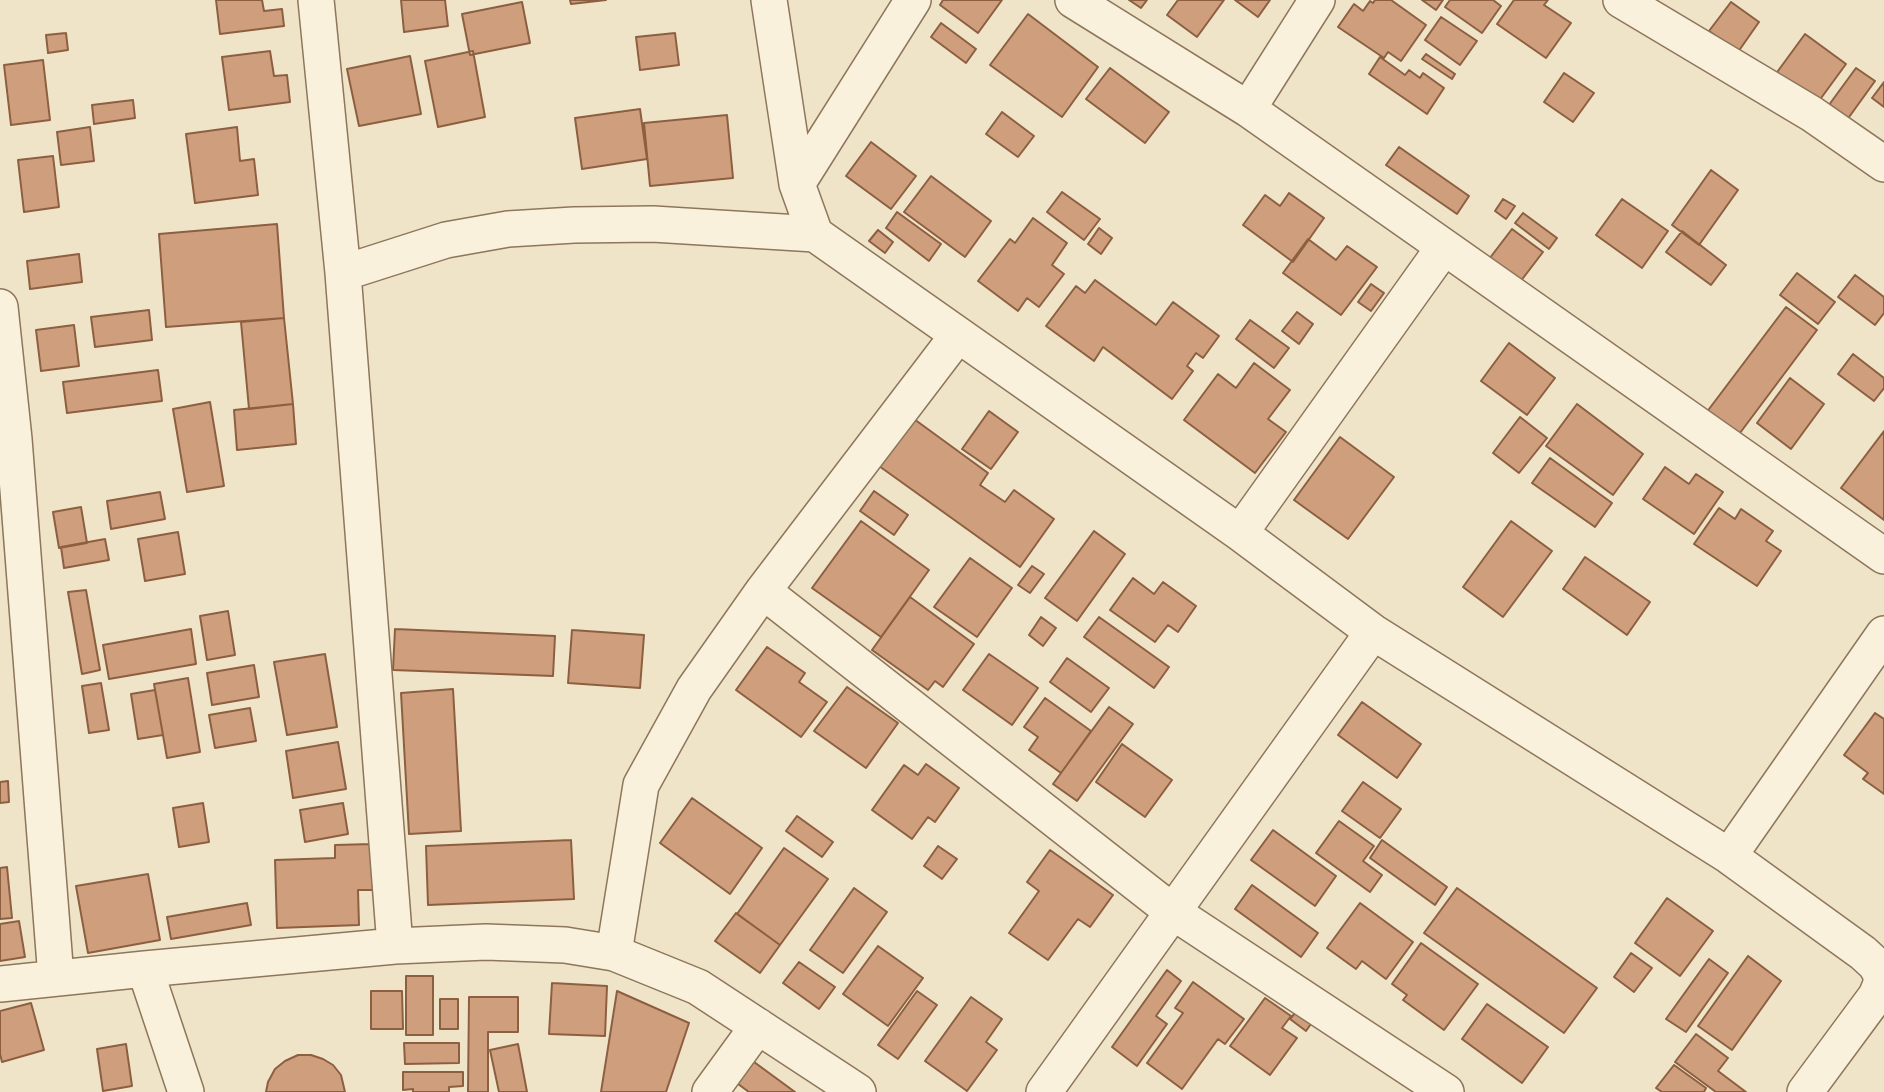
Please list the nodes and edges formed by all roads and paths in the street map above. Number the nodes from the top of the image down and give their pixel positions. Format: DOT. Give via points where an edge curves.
graph roads {
  1 [pos="316,0"];
  2 [pos="769,0"];
  3 [pos="913,0"];
  4 [pos="1073,0"];
  5 [pos="1317,0"];
  6 [pos="1621,0"];
  7 [pos="1248,109"];
  8 [pos="1884,164"];
  9 [pos="797,184"];
  10 [pos="815,234"];
  11 [pos="1444,247"];
  12 [pos="342,273"];
  13 [pos="0,307"];
  14 [pos="958,335"];
  15 [pos="1240,533"];
  16 [pos="1884,556"];
  17 [pos="763,591"];
  18 [pos="1373,632"];
  19 [pos="1884,634"];
  20 [pos="1729,856"];
  21 [pos="1173,912"];
  22 [pos="395,946"];
  23 [pos="614,953"];
  24 [pos="145,968"];
  25 [pos="56,978"];
  26 [pos="0,984"];
  27 [pos="758,1026"];
  28 [pos="186,1092"];
  29 [pos="710,1092"];
  30 [pos="858,1092"];
  31 [pos="1044,1092"];
  32 [pos="1446,1092"];
  33 [pos="1805,1092"];
  1 -- 12 [label="street"];
  2 -- 9 [label="street"];
  3 -- 9 [label="street"];
  4 -- 7 [label="street"];
  5 -- 7 [label="street"];
  6 -- 8 [label="street" via="1812,114"];
  7 -- 11 [label="street"];
  9 -- 10 [label="street"];
  10 -- 12 [label="street" via="653,224 508,229 446,240"];
  10 -- 14 [label="street"];
  11 -- 15 [label="street"];
  11 -- 16 [label="street"];
  12 -- 22 [label="street"];
  13 -- 25 [label="street"];
  14 -- 15 [label="street"];
  14 -- 17 [label="street"];
  15 -- 18 [label="street"];
  17 -- 21 [label="street"];
  17 -- 23 [label="street" via="694,689 641,785"];
  18 -- 20 [label="street"];
  18 -- 21 [label="street"];
  19 -- 20 [label="street"];
  20 -- 33 [label="street" via="1863,953 1881,974 1875,996"];
  21 -- 31 [label="street"];
  21 -- 32 [label="street"];
  22 -- 23 [label="street" via="486,942 565,945"];
  22 -- 24 [label="street"];
  23 -- 27 [label="street" via="698,987"];
  24 -- 25 [label="street"];
  24 -- 28 [label="street"];
  25 -- 26 [label="street"];
  27 -- 29 [label="street"];
  27 -- 30 [label="street"];
}
